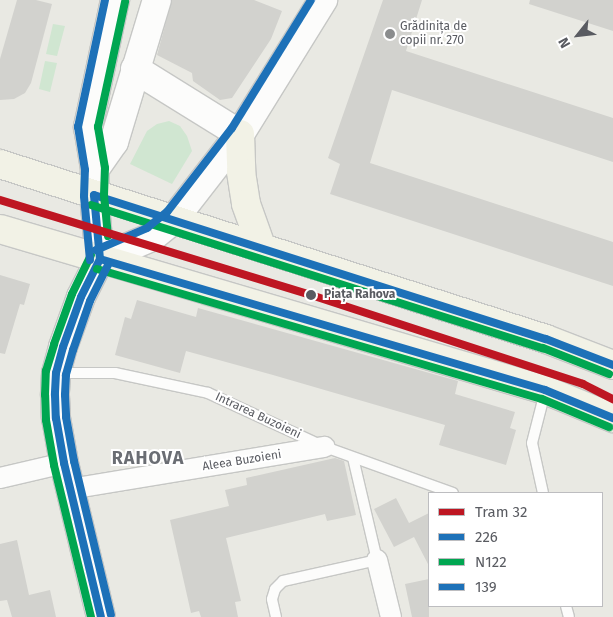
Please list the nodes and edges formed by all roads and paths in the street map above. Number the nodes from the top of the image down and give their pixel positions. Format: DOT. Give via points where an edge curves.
graph roads {
  1 [pos="115,0"];
  2 [pos="157,0"];
  3 [pos="323,0"];
  4 [pos="135,69"];
  5 [pos="240,134"];
  6 [pos="0,164"];
  7 [pos="94,182"];
  8 [pos="174,219"];
  9 [pos="0,229"];
  10 [pos="261,246"];
  11 [pos="100,259"];
  12 [pos="613,365"];
  13 [pos="56,373"];
  14 [pos="546,390"];
  15 [pos="613,418"];
  16 [pos="325,447"];
  17 [pos="353,458"];
  18 [pos="67,476"];
  19 [pos="0,478"];
  20 [pos="450,492"];
  21 [pos="543,492"];
  22 [pos="377,560"];
  23 [pos="101,617"];
  24 [pos="276,617"];
  25 [pos="391,617"];
  1 -- 7 [label="street" via="88,127"];
  2 -- 4 [label="street"];
  3 -- 5 [label="street"];
  4 -- 5 [label="street"];
  4 -- 7 [label="street" via="114,142"];
  5 -- 8 [label="street"];
  5 -- 10 [label="main road" via="246,204"];
  6 -- 7 [label="main road"];
  7 -- 8 [label="main road"];
  7 -- 11 [label="street"];
  8 -- 10 [label="main road"];
  8 -- 11 [label="street" via="152,237"];
  9 -- 11 [label="main road"];
  10 -- 12 [label="main road" via="546,338"];
  11 -- 13 [label="street" via="81,296"];
  11 -- 14 [label="main road"];
  13 -- 16 [label="lane, Intrarea Buzoieni" via="115,373 208,393"];
  13 -- 18 [label="street" via="56,418"];
  14 -- 15 [label="main road"];
  14 -- 21 [label="lane" via="532,443"];
  16 -- 17 [label="lane, Intrarea Buzoieni"];
  16 -- 18 [label="street, Aleea Buzoieni"];
  17 -- 20 [label="lane, Intrarea Buzoieni"];
  17 -- 22 [label="lane"];
  18 -- 19 [label="street, Aleea Buzoieni"];
  18 -- 23 [label="street"];
  22 -- 24 [label="lane" via="284,581 275,589 272,599"];
  22 -- 25 [label="street"];
}
